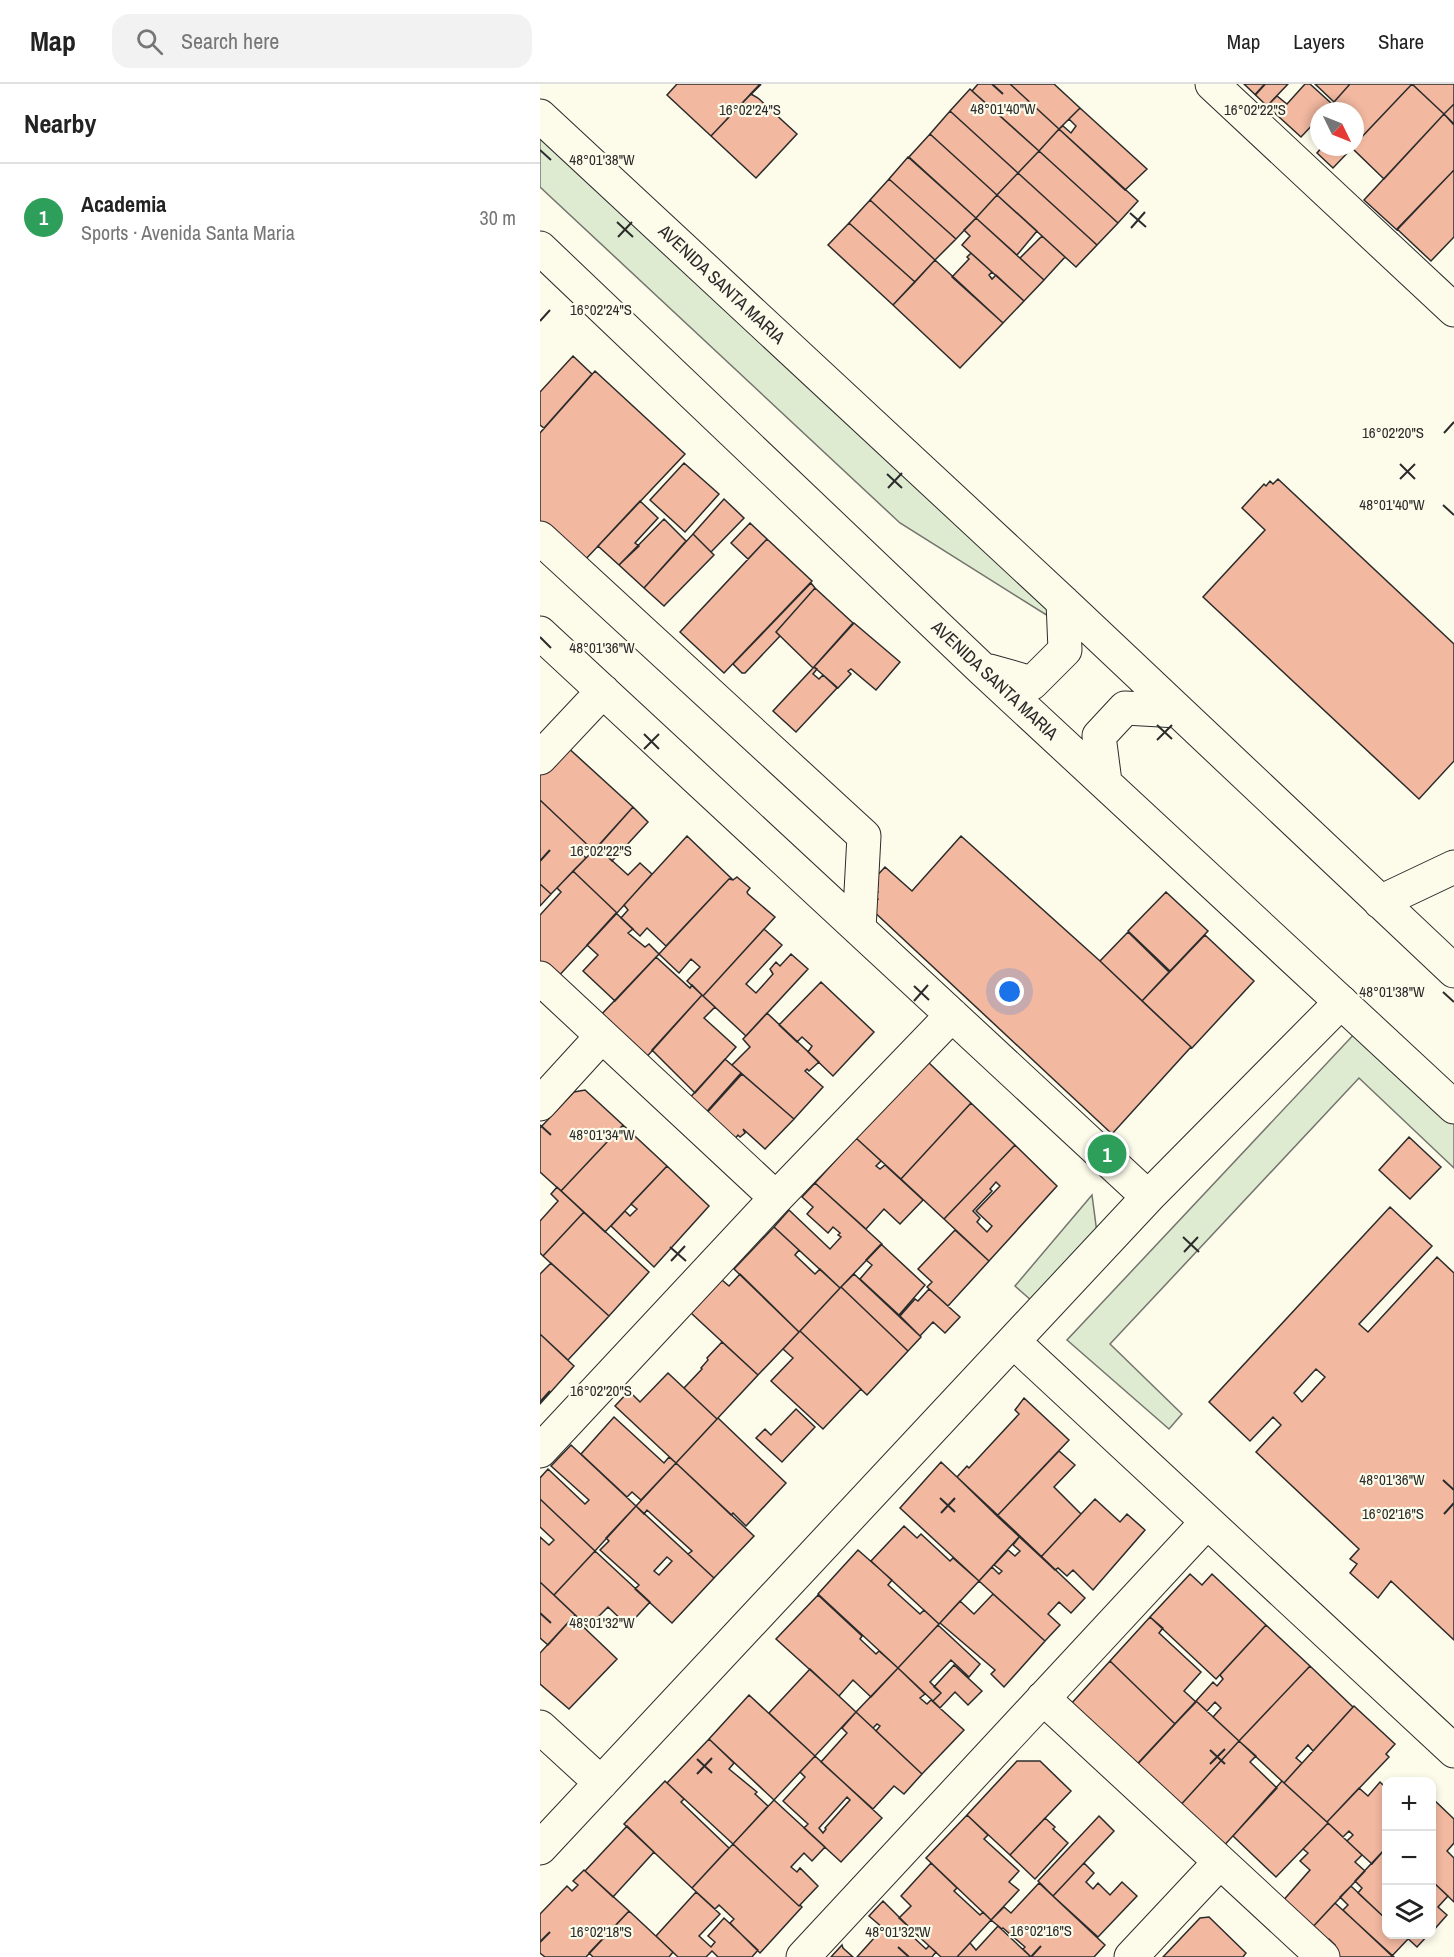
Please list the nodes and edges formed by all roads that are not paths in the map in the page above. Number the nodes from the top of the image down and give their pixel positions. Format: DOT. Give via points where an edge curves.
graph roads {
  1 [pos="1212,84"];
  2 [pos="540,116"];
  3 [pos="540,248"];
  4 [pos="1454,310"];
  5 [pos="540,538"];
  6 [pos="1063,602"];
  7 [pos="540,633"];
  8 [pos="982,669"];
  9 [pos="603,691"];
  10 [pos="1178,711"];
  11 [pos="540,758"];
  12 [pos="1105,782"];
  13 [pos="1454,867"];
  14 [pos="1380,902"];
  15 [pos="859,929"];
  16 [pos="1453,960"];
  17 [pos="540,978"];
  18 [pos="1341,1002"];
  19 [pos="952,1015"];
  20 [pos="602,1036"];
  21 [pos="540,1104"];
  22 [pos="1454,1107"];
  23 [pos="1148,1197"];
  24 [pos="776,1198"];
  25 [pos="1014,1342"];
  26 [pos="540,1451"];
  27 [pos="1207,1522"];
  28 [pos="1043,1698"];
  29 [pos="540,1726"];
  30 [pos="1454,1751"];
  31 [pos="601,1783"];
  32 [pos="540,1848"];
  33 [pos="1220,1862"];
  34 [pos="803,1957"];
  35 [pos="1131,1957"];
  36 [pos="1323,1957"];
  1 -- 4 [label="street"];
  2 -- 6 [label="street, AVENIDA SANTA MARIA"];
  3 -- 8 [label="street, AVENIDA SANTA MARIA"];
  5 -- 15 [label="street" via="864,836"];
  6 -- 8 [label="street" via="1065,650 1032,683"];
  6 -- 10 [label="street, AVENIDA SANTA MARIA"];
  7 -- 9 [label="street"];
  8 -- 12 [label="street, AVENIDA SANTA MARIA"];
  9 -- 11 [label="street"];
  9 -- 15 [label="street"];
  10 -- 12 [label="street" via="1125,708 1099,736"];
  10 -- 14 [label="street, AVENIDA SANTA MARIA"];
  12 -- 18 [label="street, AVENIDA SANTA MARIA"];
  13 -- 14 [label="street"];
  14 -- 16 [label="street, AVENIDA SANTA MARIA"];
  15 -- 19 [label="street"];
  17 -- 20 [label="street"];
  18 -- 22 [label="street, AVENIDA SANTA MARIA"];
  18 -- 23 [label="street"];
  19 -- 23 [label="street"];
  19 -- 24 [label="street"];
  20 -- 21 [label="street"];
  20 -- 24 [label="street"];
  23 -- 25 [label="street"];
  24 -- 26 [label="street"];
  25 -- 27 [label="street"];
  25 -- 31 [label="street"];
  27 -- 28 [label="street"];
  27 -- 30 [label="street"];
  28 -- 33 [label="street"];
  28 -- 34 [label="street"];
  29 -- 31 [label="street"];
  31 -- 32 [label="street"];
  33 -- 35 [label="street"];
  33 -- 36 [label="street"];
}
